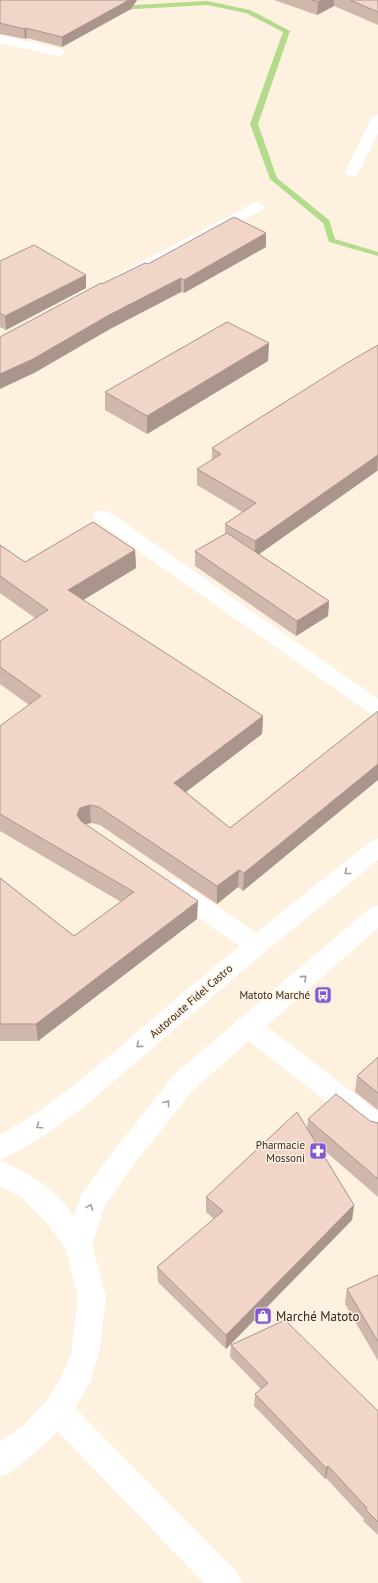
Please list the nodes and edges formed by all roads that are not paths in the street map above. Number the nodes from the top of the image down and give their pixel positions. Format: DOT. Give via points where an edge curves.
graph roads {
  1 [pos="0,39"];
  2 [pos="57,52"];
  3 [pos="378,119"];
  4 [pos="352,172"];
  5 [pos="257,207"];
  6 [pos="111,283"];
  7 [pos="102,516"];
  8 [pos="378,708"];
  9 [pos="378,848"];
  10 [pos="154,875"];
  11 [pos="378,914"];
  12 [pos="256,945"];
  13 [pos="248,1026"];
  14 [pos="378,1127"];
  15 [pos="0,1148"];
  16 [pos="0,1173"];
  17 [pos="78,1244"];
  18 [pos="56,1410"];
  19 [pos="0,1461"];
  20 [pos="226,1583"];
  1 -- 2 [label="main road"];
  3 -- 4 [label="main road"];
  5 -- 6 [label="main road"];
  7 -- 8 [label="main road"];
  9 -- 12 [label="main road, Autoroute Fidel Castro, one-way"];
  10 -- 12 [label="main road"];
  13 -- 11 [label="main road, one-way"];
  12 -- 15 [label="main road, Autoroute Fidel Castro, one-way" via="68,1105 28,1133"];
  13 -- 14 [label="main road"];
  17 -- 13 [label="main road, one-way" via="92,1202 128,1152 184,1082"];
  16 -- 17 [label="main road" via="30,1189 58,1214"];
  17 -- 18 [label="main road" via="92,1297 85,1354 74,1384"];
  18 -- 19 [label="main road" via="34,1435"];
  18 -- 20 [label="main road"];
}
